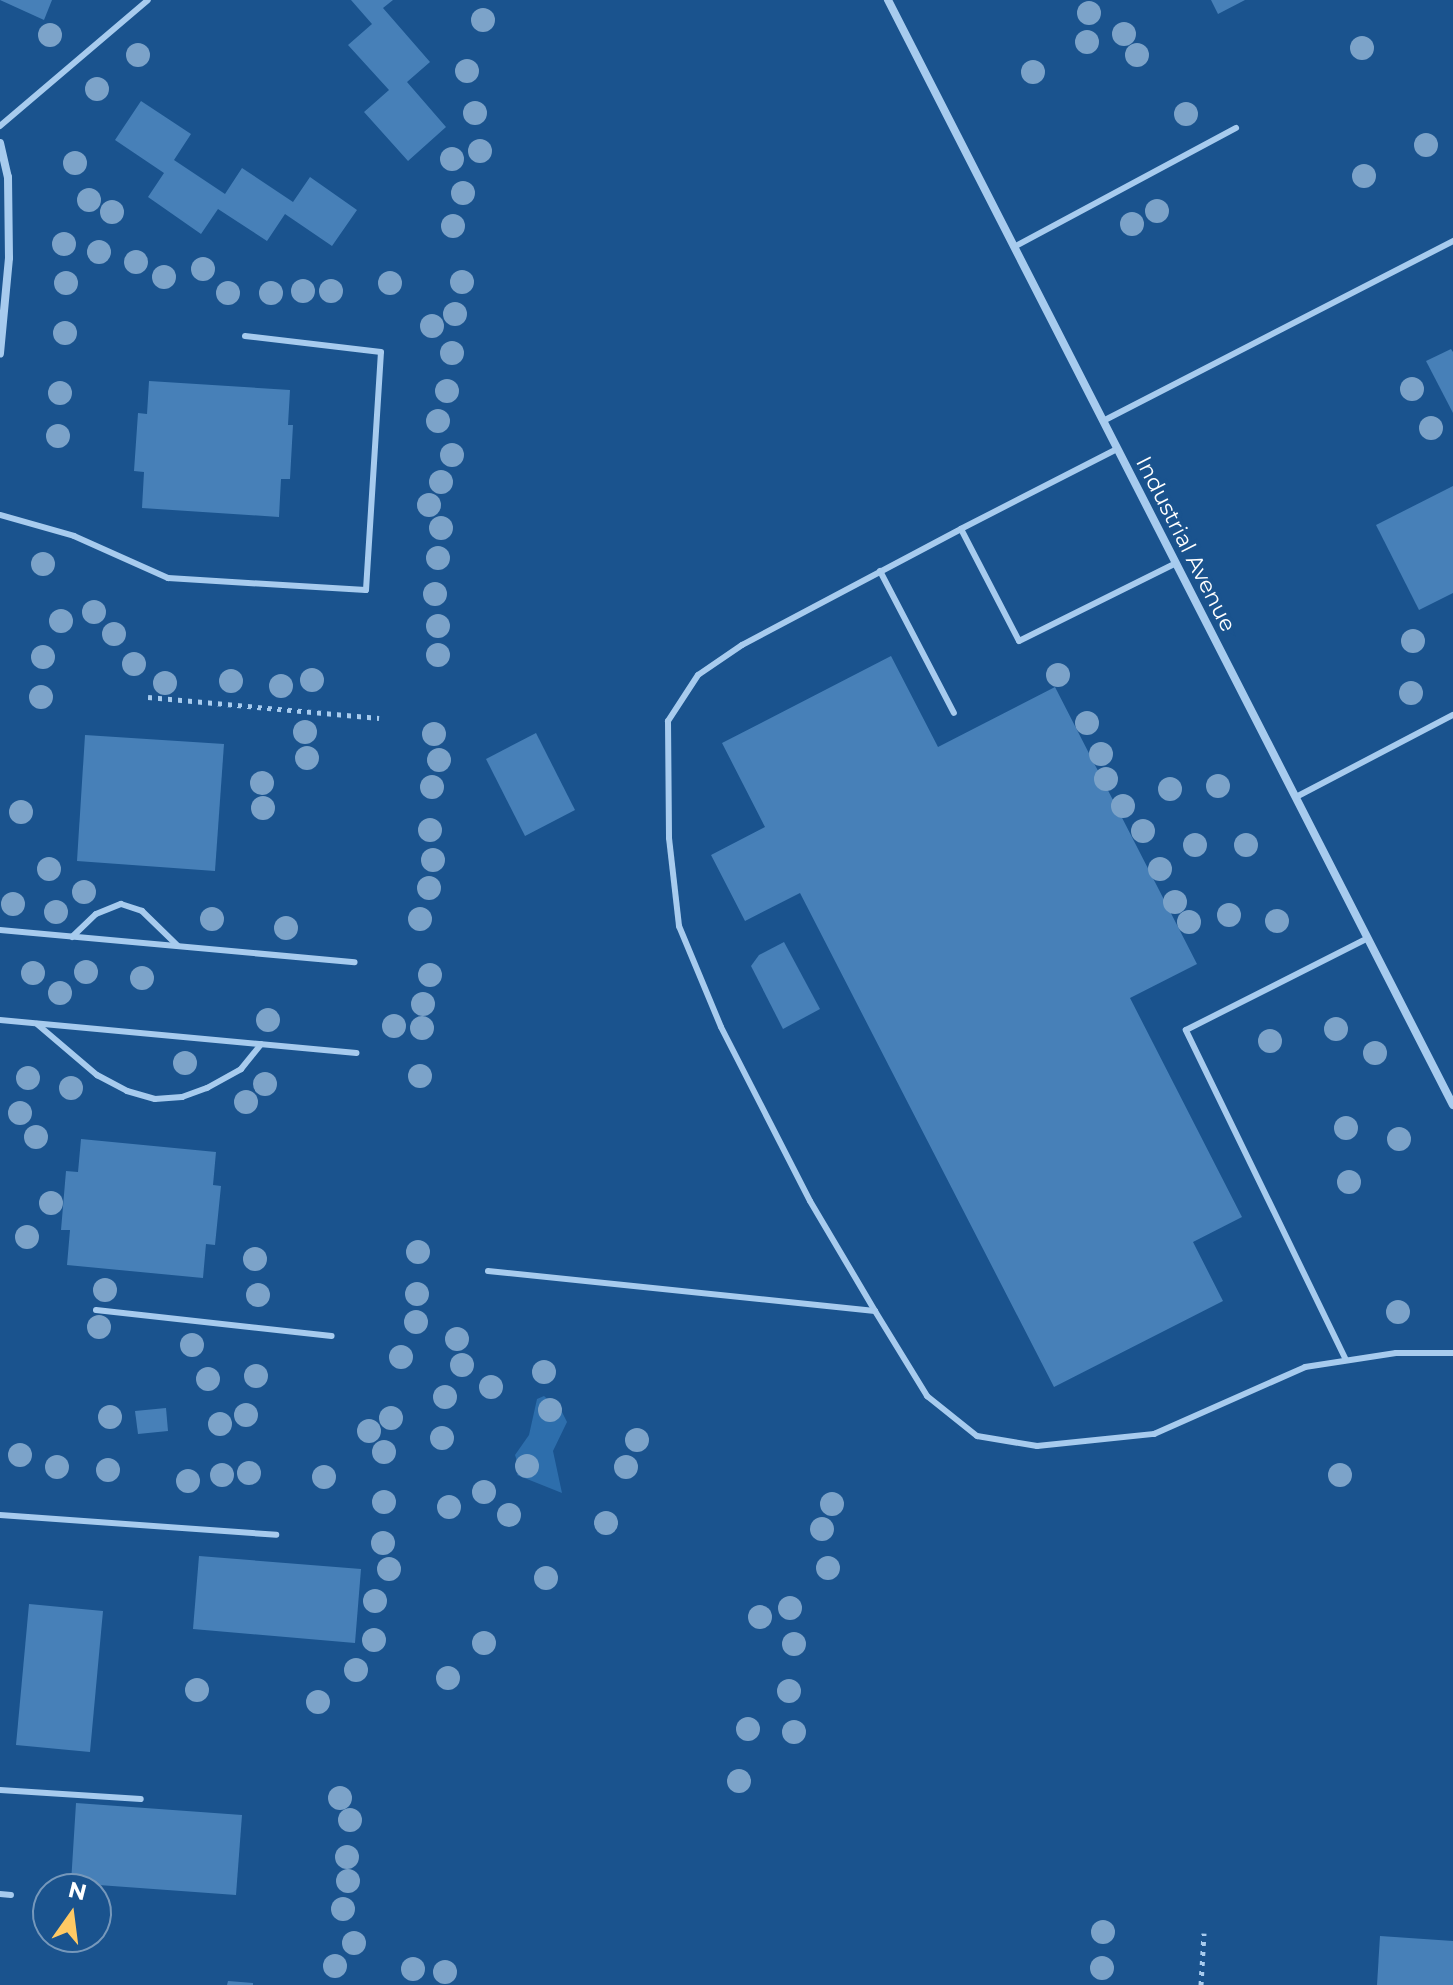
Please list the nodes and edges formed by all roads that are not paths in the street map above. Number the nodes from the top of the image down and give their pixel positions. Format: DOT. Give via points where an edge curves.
graph roads {
  1 [pos="148,0"];
  2 [pos="888,0"];
  3 [pos="0,126"];
  4 [pos="1236,128"];
  5 [pos="0,143"];
  6 [pos="1453,241"];
  7 [pos="1014,247"];
  8 [pos="245,336"];
  9 [pos="0,354"];
  10 [pos="1103,421"];
  11 [pos="1117,449"];
  12 [pos="0,515"];
  13 [pos="961,529"];
  14 [pos="1176,563"];
  15 [pos="880,571"];
  16 [pos="954,713"];
  17 [pos="1453,715"];
  18 [pos="1296,797"];
  19 [pos="0,930"];
  20 [pos="72,937"];
  21 [pos="1368,938"];
  22 [pos="178,946"];
  23 [pos="355,962"];
  24 [pos="0,1020"];
  25 [pos="37,1024"];
  26 [pos="261,1044"];
  27 [pos="356,1053"];
  28 [pos="1453,1105"];
  29 [pos="488,1271"];
  30 [pos="96,1310"];
  31 [pos="875,1311"];
  32 [pos="332,1336"];
  33 [pos="1453,1353"];
  34 [pos="1346,1360"];
  35 [pos="0,1515"];
  36 [pos="276,1535"];
  37 [pos="0,1790"];
  38 [pos="141,1799"];
  39 [pos="0,1894"];
  40 [pos="11,1895"];
  1 -- 3 [label="lane"];
  2 -- 7 [label="street, Industrial Avenue"];
  4 -- 7 [label="lane"];
  5 -- 9 [label="street" via="8,177 9,258"];
  6 -- 10 [label="lane"];
  7 -- 10 [label="street, Industrial Avenue"];
  8 -- 12 [label="lane" via="381,352 366,590 168,578 74,536"];
  10 -- 11 [label="street, Industrial Avenue"];
  11 -- 13 [label="lane"];
  11 -- 14 [label="street, Industrial Avenue"];
  13 -- 14 [label="lane" via="1019,641"];
  13 -- 15 [label="lane"];
  14 -- 18 [label="street, Industrial Avenue"];
  15 -- 16 [label="lane"];
  15 -- 31 [label="lane" via="742,645 698,675 668,721 669,838 679,926 727,1040 810,1201"];
  17 -- 18 [label="lane"];
  18 -- 21 [label="street, Industrial Avenue"];
  19 -- 20 [label="lane"];
  20 -- 22 [label="lane"];
  20 -- 22 [label="lane" via="96,914 121,904 142,911"];
  21 -- 28 [label="street, Industrial Avenue"];
  21 -- 34 [label="lane" via="1186,1030"];
  22 -- 23 [label="lane"];
  24 -- 25 [label="lane"];
  25 -- 26 [label="lane"];
  25 -- 26 [label="lane" via="97,1075 155,1099 207,1088 241,1069"];
  26 -- 27 [label="lane"];
  29 -- 31 [label="lane"];
  30 -- 32 [label="lane"];
  31 -- 34 [label="lane" via="927,1396 977,1436 1037,1446 1154,1434 1305,1367"];
  33 -- 34 [label="lane"];
  35 -- 36 [label="lane"];
  37 -- 38 [label="lane"];
  39 -- 40 [label="lane"];
}
